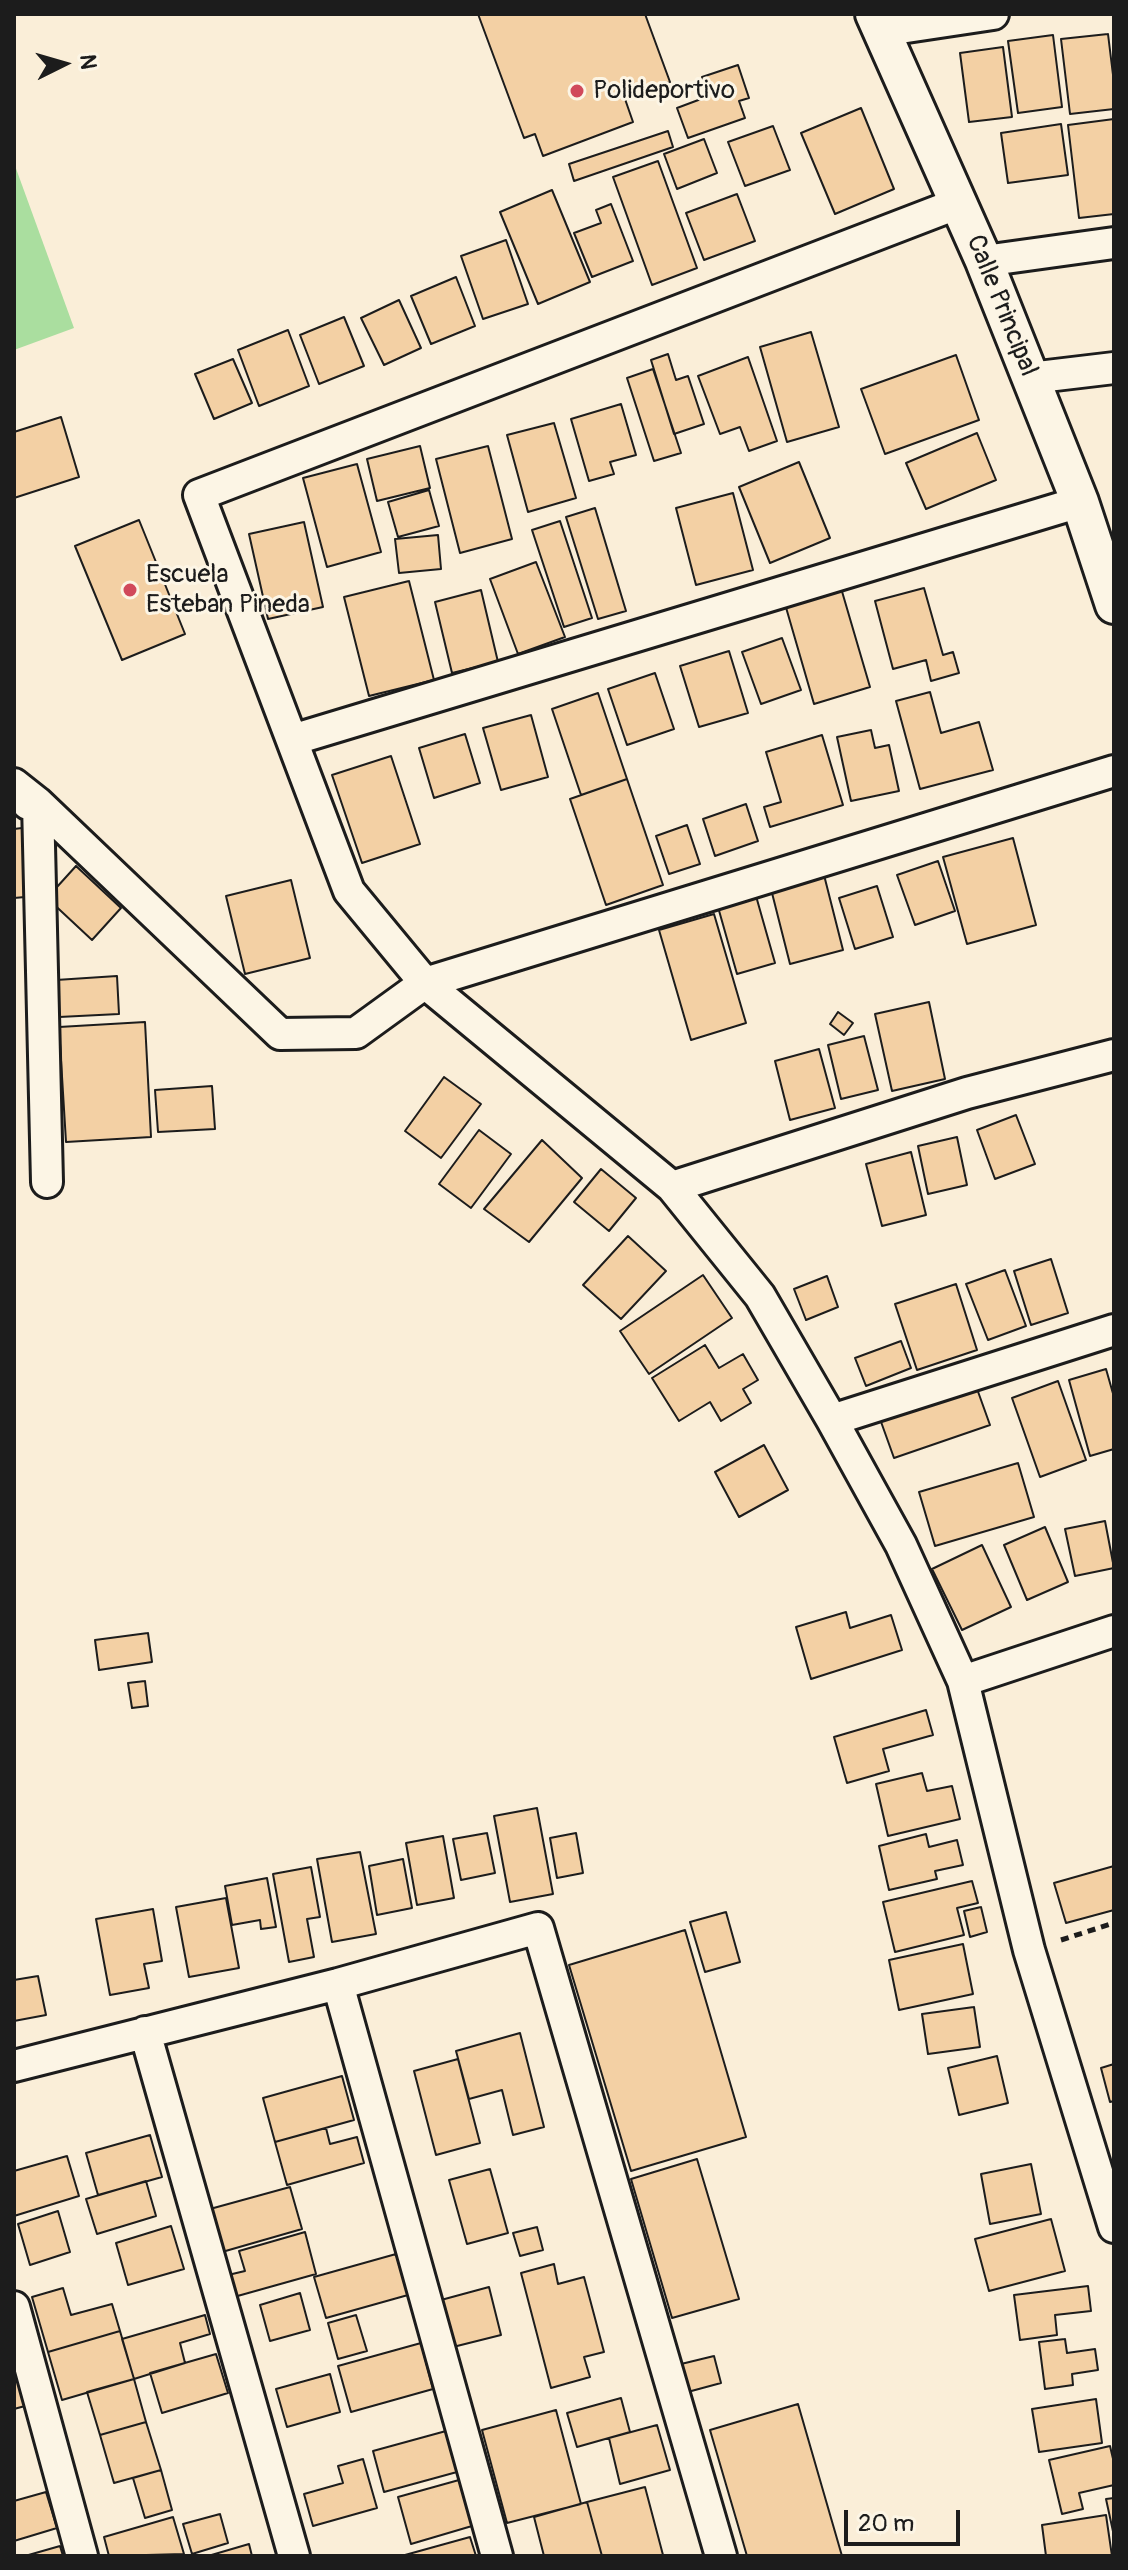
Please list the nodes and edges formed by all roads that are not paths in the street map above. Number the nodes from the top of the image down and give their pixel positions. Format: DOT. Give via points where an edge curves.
graph roads {
  1 [pos="993,14"];
  2 [pos="877,22"];
  3 [pos="959,203"];
  4 [pos="1114,243"];
  5 [pos="984,261"];
  6 [pos="1114,368"];
  7 [pos="1030,378"];
  8 [pos="1080,502"];
  9 [pos="1114,605"];
  10 [pos="292,740"];
  11 [pos="1114,771"];
  12 [pos="14,784"];
  13 [pos="26,804"];
  14 [pos="425,983"];
  15 [pos="1114,1055"];
  16 [pos="47,1182"];
  17 [pos="672,1187"];
  18 [pos="1114,1330"];
  19 [pos="832,1420"];
  20 [pos="1114,1631"];
  21 [pos="963,1681"];
  22 [pos="338,1984"];
  23 [pos="145,2032"];
  24 [pos="14,2066"];
  25 [pos="1114,2227"];
  26 [pos="14,2307"];
  27 [pos="82,2556"];
  28 [pos="294,2556"];
  29 [pos="497,2556"];
  30 [pos="721,2556"];
  1 -- 2 [label="street"];
  2 -- 3 [label="street, Calle Principal"];
  3 -- 5 [label="street, Calle Principal"];
  3 -- 10 [label="street" via="199,495"];
  4 -- 5 [label="street"];
  5 -- 7 [label="street, Calle Principal"];
  6 -- 7 [label="street"];
  7 -- 8 [label="street, Calle Principal"];
  8 -- 9 [label="street, Calle Principal"];
  8 -- 10 [label="street"];
  10 -- 14 [label="street" via="349,891"];
  11 -- 14 [label="street"];
  12 -- 13 [label="street"];
  13 -- 14 [label="street" via="280,1034 356,1033"];
  13 -- 16 [label="street"];
  14 -- 17 [label="street"];
  15 -- 17 [label="street" via="967,1093"];
  17 -- 19 [label="street" via="760,1296"];
  18 -- 19 [label="street"];
  19 -- 21 [label="street" via="901,1545"];
  20 -- 21 [label="street"];
  21 -- 25 [label="street" via="1029,1950"];
  22 -- 23 [label="street"];
  22 -- 29 [label="street"];
  22 -- 30 [label="street" via="538,1928"];
  23 -- 24 [label="street"];
  23 -- 28 [label="street"];
  26 -- 27 [label="street"];
}
